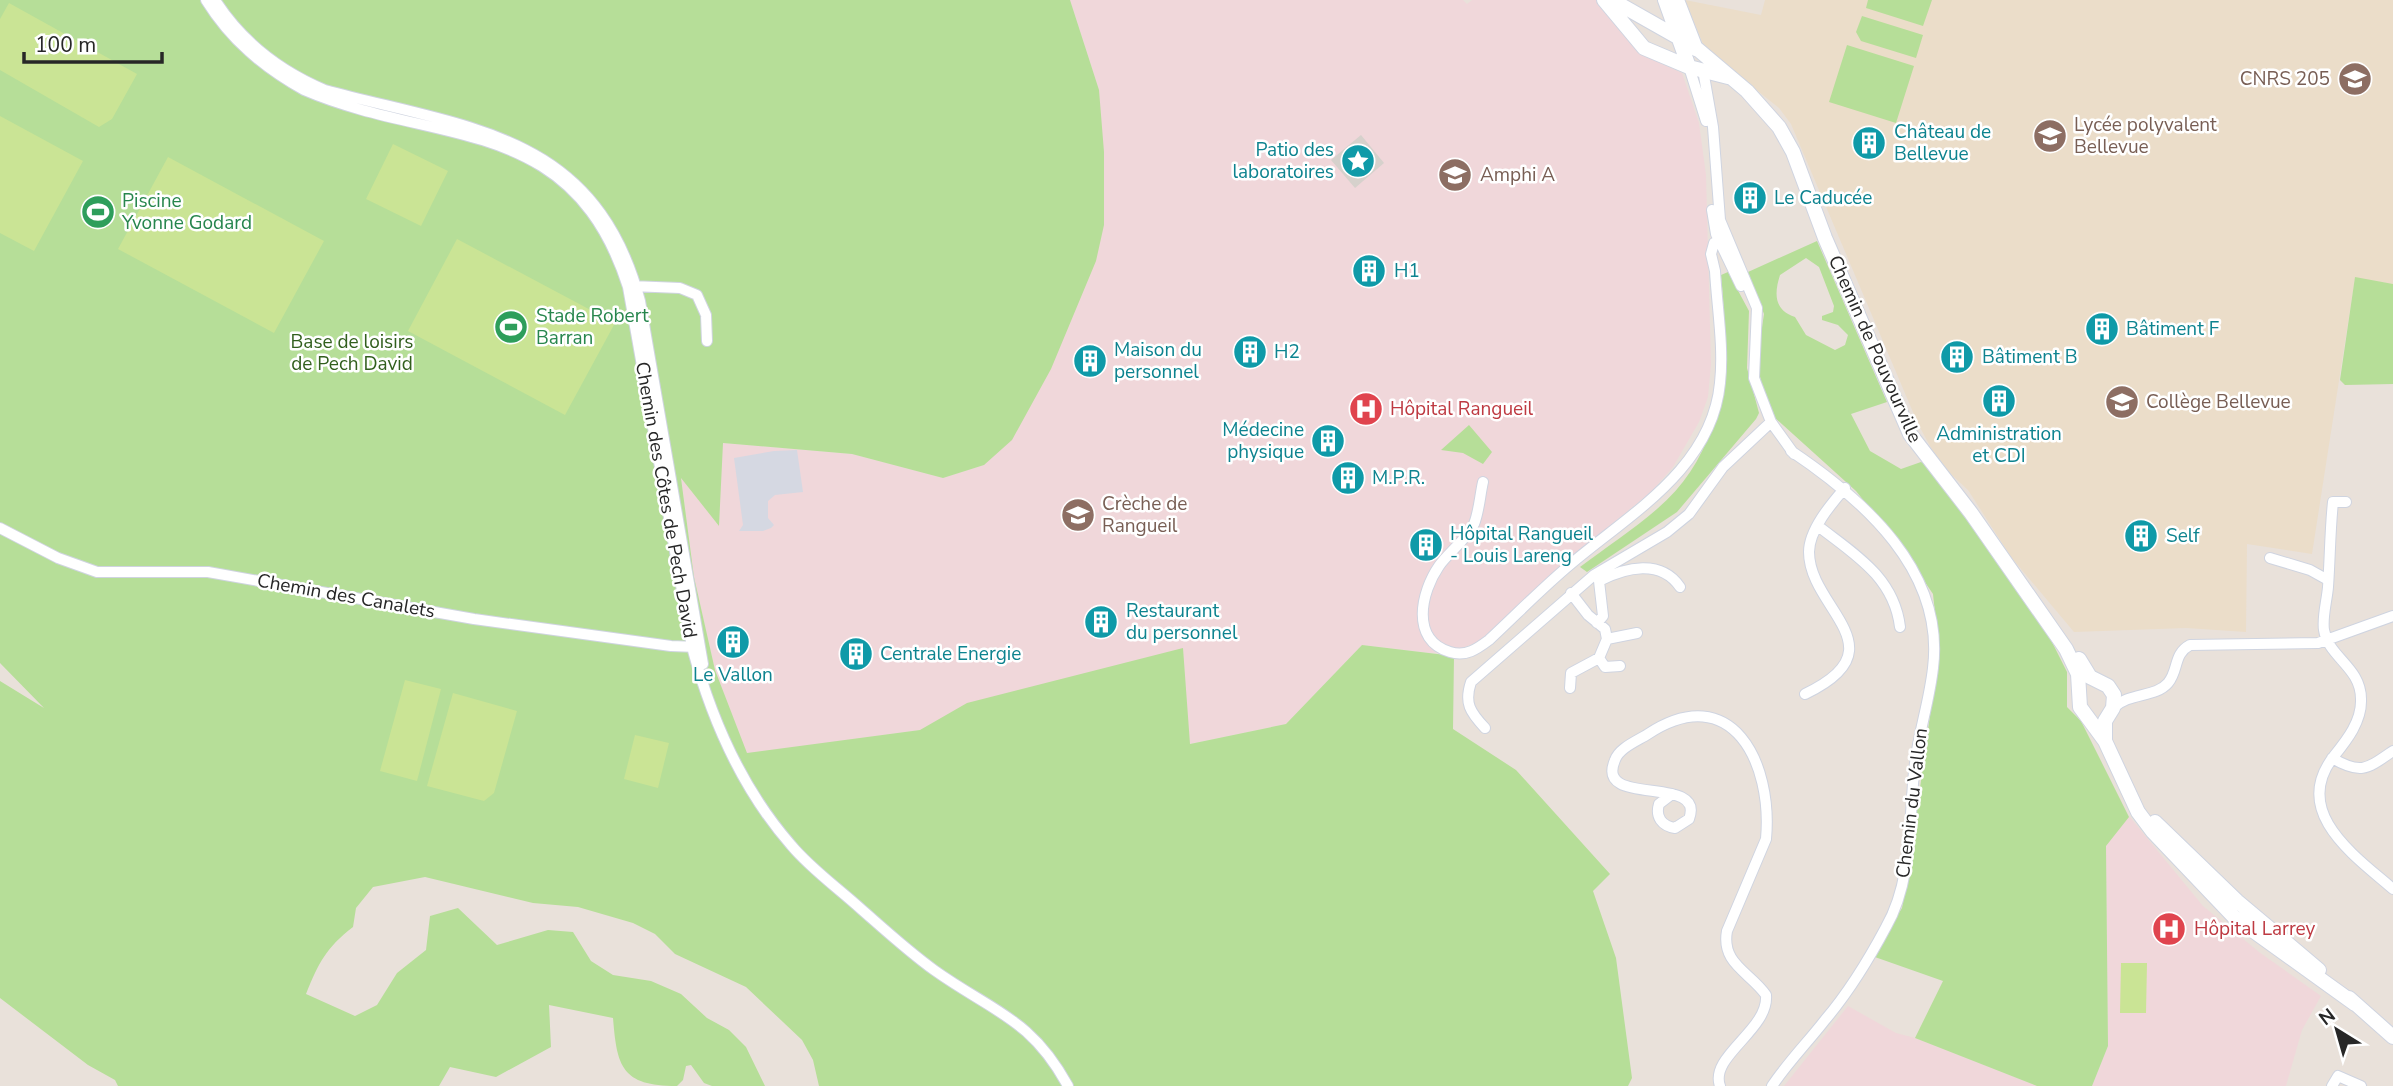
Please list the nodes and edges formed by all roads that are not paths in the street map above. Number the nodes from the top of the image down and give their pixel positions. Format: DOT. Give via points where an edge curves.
graph roads {
  1 [pos="206,0"];
  2 [pos="215,0"];
  3 [pos="1632,0"];
  4 [pos="1665,0"];
  5 [pos="1677,0"];
  6 [pos="1610,1"];
  7 [pos="1679,38"];
  8 [pos="1695,47"];
  9 [pos="1696,68"];
  10 [pos="1729,77"];
  11 [pos="1726,246"];
  12 [pos="632,286"];
  13 [pos="707,341"];
  14 [pos="1771,422"];
  15 [pos="1483,482"];
  16 [pos="1843,491"];
  17 [pos="2346,502"];
  18 [pos="1818,526"];
  19 [pos="0,528"];
  20 [pos="2270,558"];
  21 [pos="2328,580"];
  22 [pos="1680,587"];
  23 [pos="1571,593"];
  24 [pos="2039,613"];
  25 [pos="2393,616"];
  26 [pos="1597,622"];
  27 [pos="1900,627"];
  28 [pos="1637,633"];
  29 [pos="1607,639"];
  30 [pos="2329,641"];
  31 [pos="696,647"];
  32 [pos="1599,658"];
  33 [pos="1620,666"];
  34 [pos="2097,682"];
  35 [pos="1570,688"];
  36 [pos="2112,691"];
  37 [pos="2080,693"];
  38 [pos="1805,695"];
  39 [pos="2129,696"];
  40 [pos="2110,711"];
  41 [pos="2088,716"];
  42 [pos="1485,728"];
  43 [pos="2105,741"];
  44 [pos="2393,751"];
  45 [pos="2332,758"];
  46 [pos="1643,791"];
  47 [pos="1672,794"];
  48 [pos="1658,809"];
  49 [pos="2393,889"];
  50 [pos="2392,1035"];
  51 [pos="1796,1053"];
  52 [pos="1068,1086"];
  53 [pos="1720,1086"];
  54 [pos="1765,1086"];
  55 [pos="1772,1086"];
  56 [pos="2332,1086"];
  57 [pos="2361,1086"];
  1 -- 12 [label="street, Chemin des Côtes de Pech David" via="247,50 304,90 492,142 533,161 592,215"];
  2 -- 12 [label="street, Chemin des Côtes de Pech David" via="265,56 304,81 494,134 537,154 577,184 594,204 620,244"];
  3 -- 6 [label="street"];
  4 -- 7 [label="street"];
  5 -- 8 [label="street"];
  6 -- 7 [label="street, Chemin de Pouvourville"];
  6 -- 9 [label="street, Chemin de Pouvourville" via="1644,48"];
  7 -- 8 [label="street, Chemin de Pouvourville"];
  7 -- 9 [label="street"];
  8 -- 9 [label="street"];
  8 -- 10 [label="street, Chemin de Pouvourville"];
  9 -- 10 [label="street, Chemin de Pouvourville"];
  9 -- 11 [label="street, Chemin du Vallon" via="1707,127 1713,224"];
  10 -- 24 [label="street, Chemin de Pouvourville" via="1769,113 1786,139 1910,434"];
  11 -- 14 [label="street, Chemin du Vallon" via="1754,297 1757,320 1752,366"];
  11 -- 15 [label="street" via="1714,243 1711,254 1720,383 1711,419 1681,471 1648,505 1574,561 1477,650 1460,654 1446,651 1427,634 1421,610 1438,568 1474,524"];
  12 -- 13 [label="street" via="680,288 697,295 706,314"];
  12 -- 31 [label="street, Chemin des Côtes de Pech David"];
  14 -- 16 [label="street, Chemin du Vallon" via="1804,465"];
  14 -- 23 [label="street" via="1723,467 1689,514 1667,532 1611,562"];
  16 -- 18 [label="street"];
  16 -- 51 [label="street, Chemin du Vallon" via="1886,535 1920,582 1934,636 1932,676 1916,751 1902,885 1894,911 1826,1019"];
  17 -- 21 [label="street" via="2333,502"];
  18 -- 27 [label="street" via="1883,581"];
  18 -- 38 [label="street" via="1810,540 1810,562 1843,626 1848,651 1841,671"];
  19 -- 31 [label="street, Chemin des Canalets" via="97,572 208,572 474,620"];
  20 -- 21 [label="street"];
  21 -- 30 [label="street" via="2324,630"];
  22 -- 26 [label="street" via="1672,575 1657,568 1611,575 1600,581 1603,616"];
  23 -- 26 [label="street"];
  23 -- 42 [label="street" via="1471,682 1466,697 1470,711"];
  24 -- 34 [label="street, Chemin de Pouvourville" via="2068,642 2084,671"];
  24 -- 37 [label="street, Chemin de Pouvourville" via="2072,661"];
  25 -- 30 [label="street"];
  26 -- 29 [label="street"];
  28 -- 29 [label="street"];
  29 -- 32 [label="street"];
  30 -- 39 [label="street" via="2282,646 2190,645 2178,655 2166,685"];
  30 -- 45 [label="street" via="2356,676 2362,701 2352,732"];
  31 -- 52 [label="street, Chemin des Côtes de Pech David" via="727,745 755,797 792,847 915,956 1025,1028 1045,1049"];
  32 -- 33 [label="street" via="1605,667"];
  32 -- 35 [label="street" via="1571,673"];
  34 -- 36 [label="street, Chemin de Pouvourville"];
  34 -- 37 [label="street"];
  36 -- 39 [label="street"];
  36 -- 40 [label="street"];
  37 -- 41 [label="street, Chemin de Pouvourville" via="2079,704"];
  39 -- 40 [label="street"];
  40 -- 41 [label="street" via="2096,718"];
  40 -- 43 [label="street"];
  41 -- 43 [label="street, Chemin de Pouvourville"];
  43 -- 50 [label="street, Chemin de Pouvourville" via="2138,812 2170,853 2234,917"];
  44 -- 45 [label="street" via="2368,769 2349,768"];
  45 -- 49 [label="street" via="2319,791 2328,825 2340,844"];
  46 -- 47 [label="street"];
  46 -- 48 [label="street"];
  46 -- 53 [label="street" via="1617,779 1616,755 1684,715 1720,720 1744,741 1760,771 1766,839 1725,944 1738,968 1766,995 1767,1005 1720,1068"];
  47 -- 48 [label="street" via="1662,799"];
  47 -- 48 [label="street" via="1690,803 1686,824 1675,828 1664,824"];
  51 -- 54 [label="street, Chemin du Vallon"];
  51 -- 55 [label="street, Chemin du Vallon"];
  56 -- 57 [label="street" via="2339,1076"];
}
